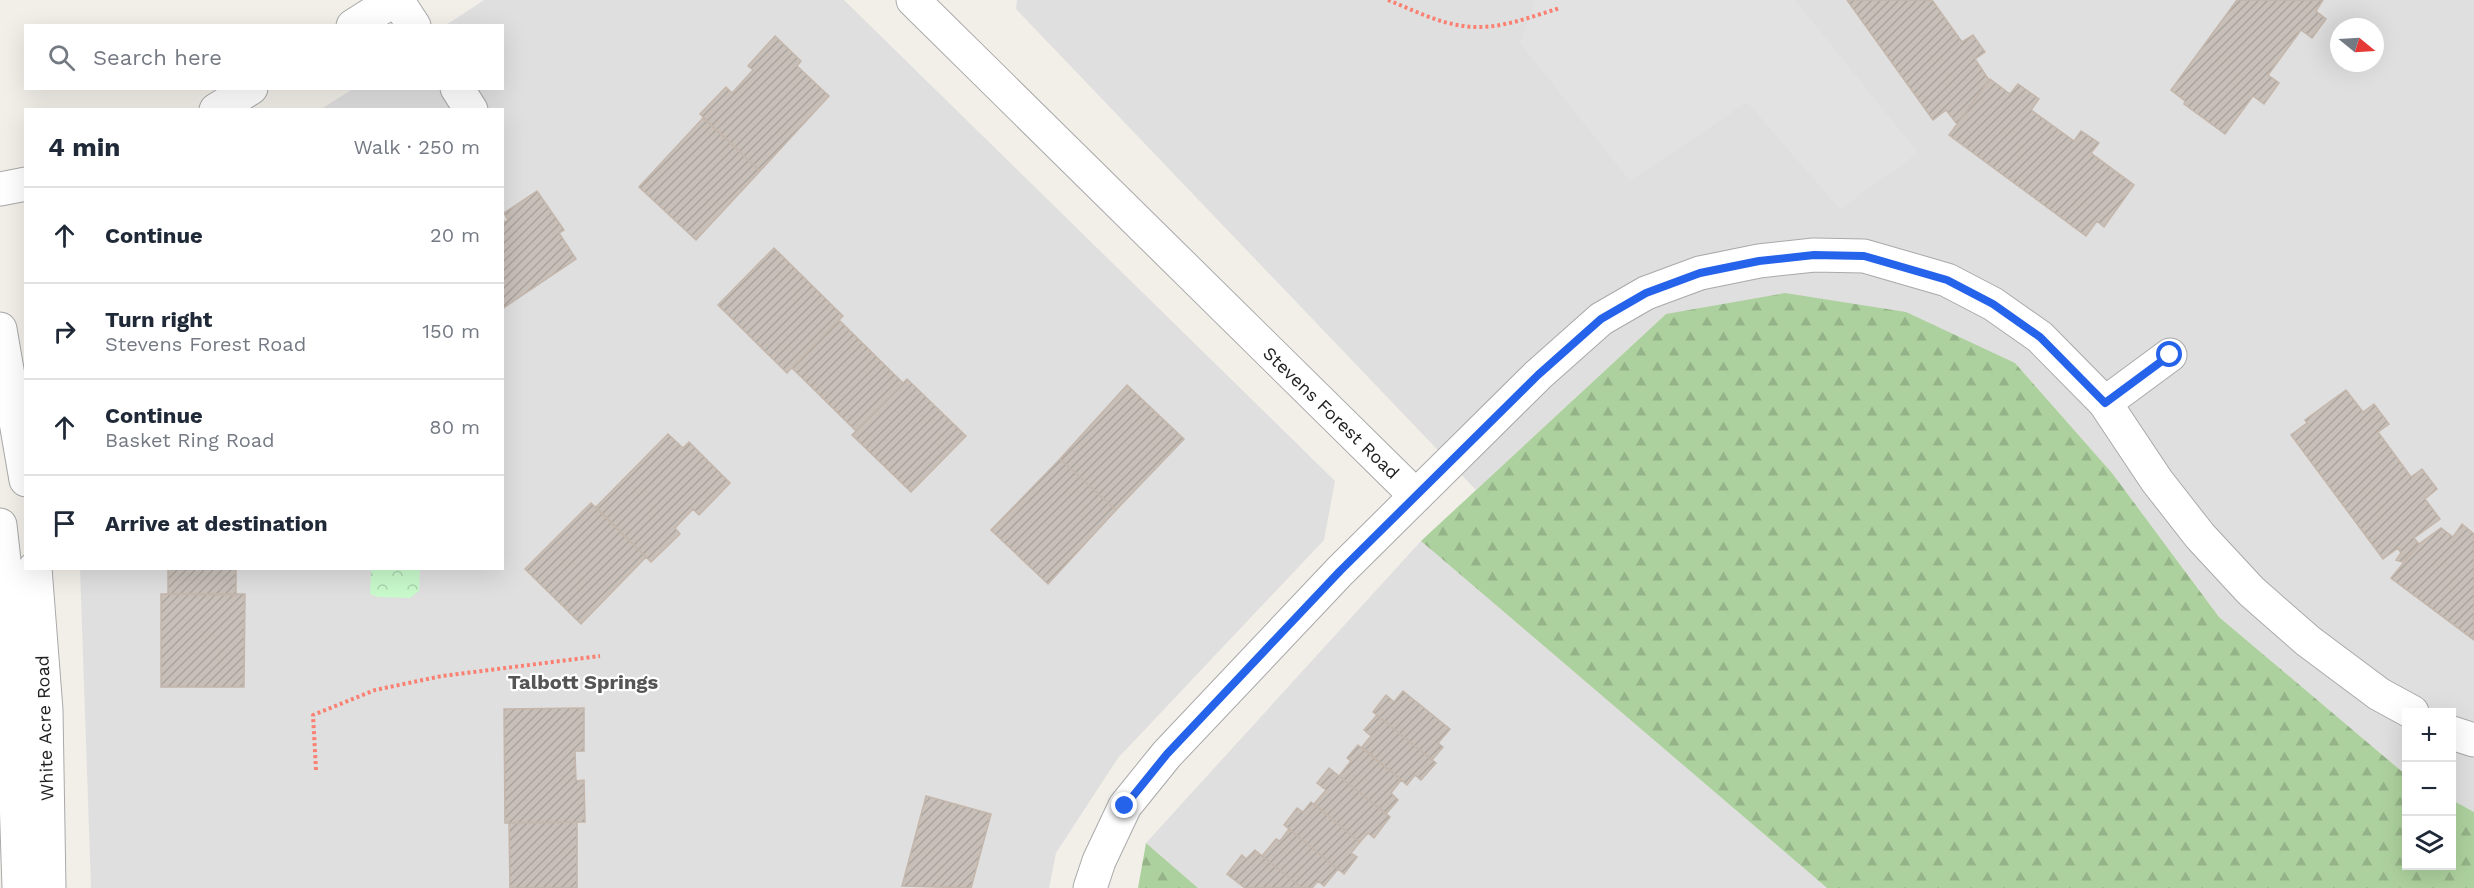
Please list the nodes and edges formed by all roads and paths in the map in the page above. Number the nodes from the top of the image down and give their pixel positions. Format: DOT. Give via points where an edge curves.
graph roads {
  1 [pos="396,0"];
  2 [pos="913,0"];
  3 [pos="1388,0"];
  4 [pos="1560,8"];
  5 [pos="356,24"];
  6 [pos="413,24"];
  7 [pos="248,90"];
  8 [pos="458,90"];
  9 [pos="219,108"];
  10 [pos="470,108"];
  11 [pos="24,184"];
  12 [pos="0,189"];
  13 [pos="0,329"];
  14 [pos="2170,355"];
  15 [pos="2105,403"];
  16 [pos="24,468"];
  17 [pos="1416,496"];
  18 [pos="0,525"];
  19 [pos="35,570"];
  20 [pos="600,656"];
  21 [pos="2405,708"];
  22 [pos="2456,735"];
  23 [pos="2474,740"];
  24 [pos="316,770"];
  25 [pos="19,888"];
  26 [pos="49,888"];
  27 [pos="1090,888"];
  1 -- 5 [label="street"];
  1 -- 6 [label="street"];
  2 -- 17 [label="street, Stevens Forest Road"];
  3 -- 4 [label="path" via="1465,26 1500,25"];
  7 -- 9 [label="street"];
  8 -- 10 [label="street"];
  11 -- 12 [label="street"];
  13 -- 16 [label="street"];
  14 -- 15 [label="street"];
  15 -- 17 [label="street" via="2040,337 1993,304 1947,280 1864,256 1814,255 1759,261 1690,277 1646,293 1601,319 1538,375"];
  15 -- 21 [label="street" via="2157,481 2200,536 2251,591 2308,641 2379,694"];
  17 -- 27 [label="street" via="1167,754 1125,806"];
  18 -- 25 [label="street, White Acre Road" via="11,625"];
  19 -- 26 [label="street, White Acre Road" via="46,710"];
  20 -- 24 [label="path" via="442,676 375,690 313,715"];
  22 -- 23 [label="street"];
}
